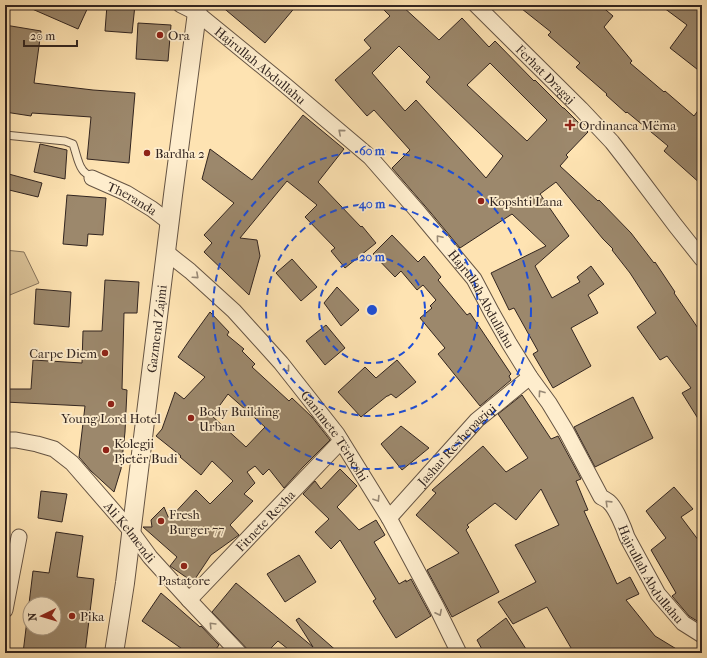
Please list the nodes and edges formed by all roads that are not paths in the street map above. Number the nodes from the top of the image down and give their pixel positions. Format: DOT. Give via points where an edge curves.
graph roads {
  1 [pos="181,5"];
  2 [pos="476,5"];
  3 [pos="198,9"];
  4 [pos="5,135"];
  5 [pos="92,178"];
  6 [pos="169,222"];
  7 [pos="166,252"];
  8 [pos="702,259"];
  9 [pos="530,377"];
  10 [pos="5,440"];
  11 [pos="341,441"];
  12 [pos="388,518"];
  13 [pos="131,531"];
  14 [pos="18,537"];
  15 [pos="189,600"];
  16 [pos="5,610"];
  17 [pos="702,635"];
  18 [pos="114,653"];
  19 [pos="239,653"];
  20 [pos="459,653"];
  1 -- 3 [label="street, Hajrullah Abdullahu"];
  2 -- 8 [label="street, Ferhat Dragaj" via="612,142"];
  3 -- 6 [label="street, Gazmend Zajmi"];
  9 -- 3 [label="street, Hajrullah Abdullahu, one-way" via="474,279 370,157"];
  4 -- 5 [label="lane" via="73,144 82,170"];
  5 -- 6 [label="street, Theranda" via="126,193"];
  6 -- 7 [label="street, Gazmend Zajmi"];
  7 -- 11 [label="street, Ganimete Tërbeshi, one-way" via="234,311 281,363"];
  7 -- 13 [label="street, Gazmend Zajmi"];
  9 -- 12 [label="street, Jashar Rexhepagiqi" via="477,420"];
  17 -- 9 [label="street, Hajrullah Abdullahu, one-way" via="683,623 658,594 610,502 601,496 549,403"];
  10 -- 13 [label="street, Ali Kelmendi" via="54,449 72,463"];
  11 -- 12 [label="street, Ganimete Tërbeshi, one-way"];
  11 -- 15 [label="street, Fitnete Rexha"];
  12 -- 20 [label="street, Ganimete Tërbeshi, one-way"];
  13 -- 15 [label="street, Ali Kelmendi"];
  13 -- 18 [label="street, Gazmend Zajmi"];
  14 -- 16 [label="street"];
  19 -- 15 [label="street, Ali Kelmendi, one-way"];
}
